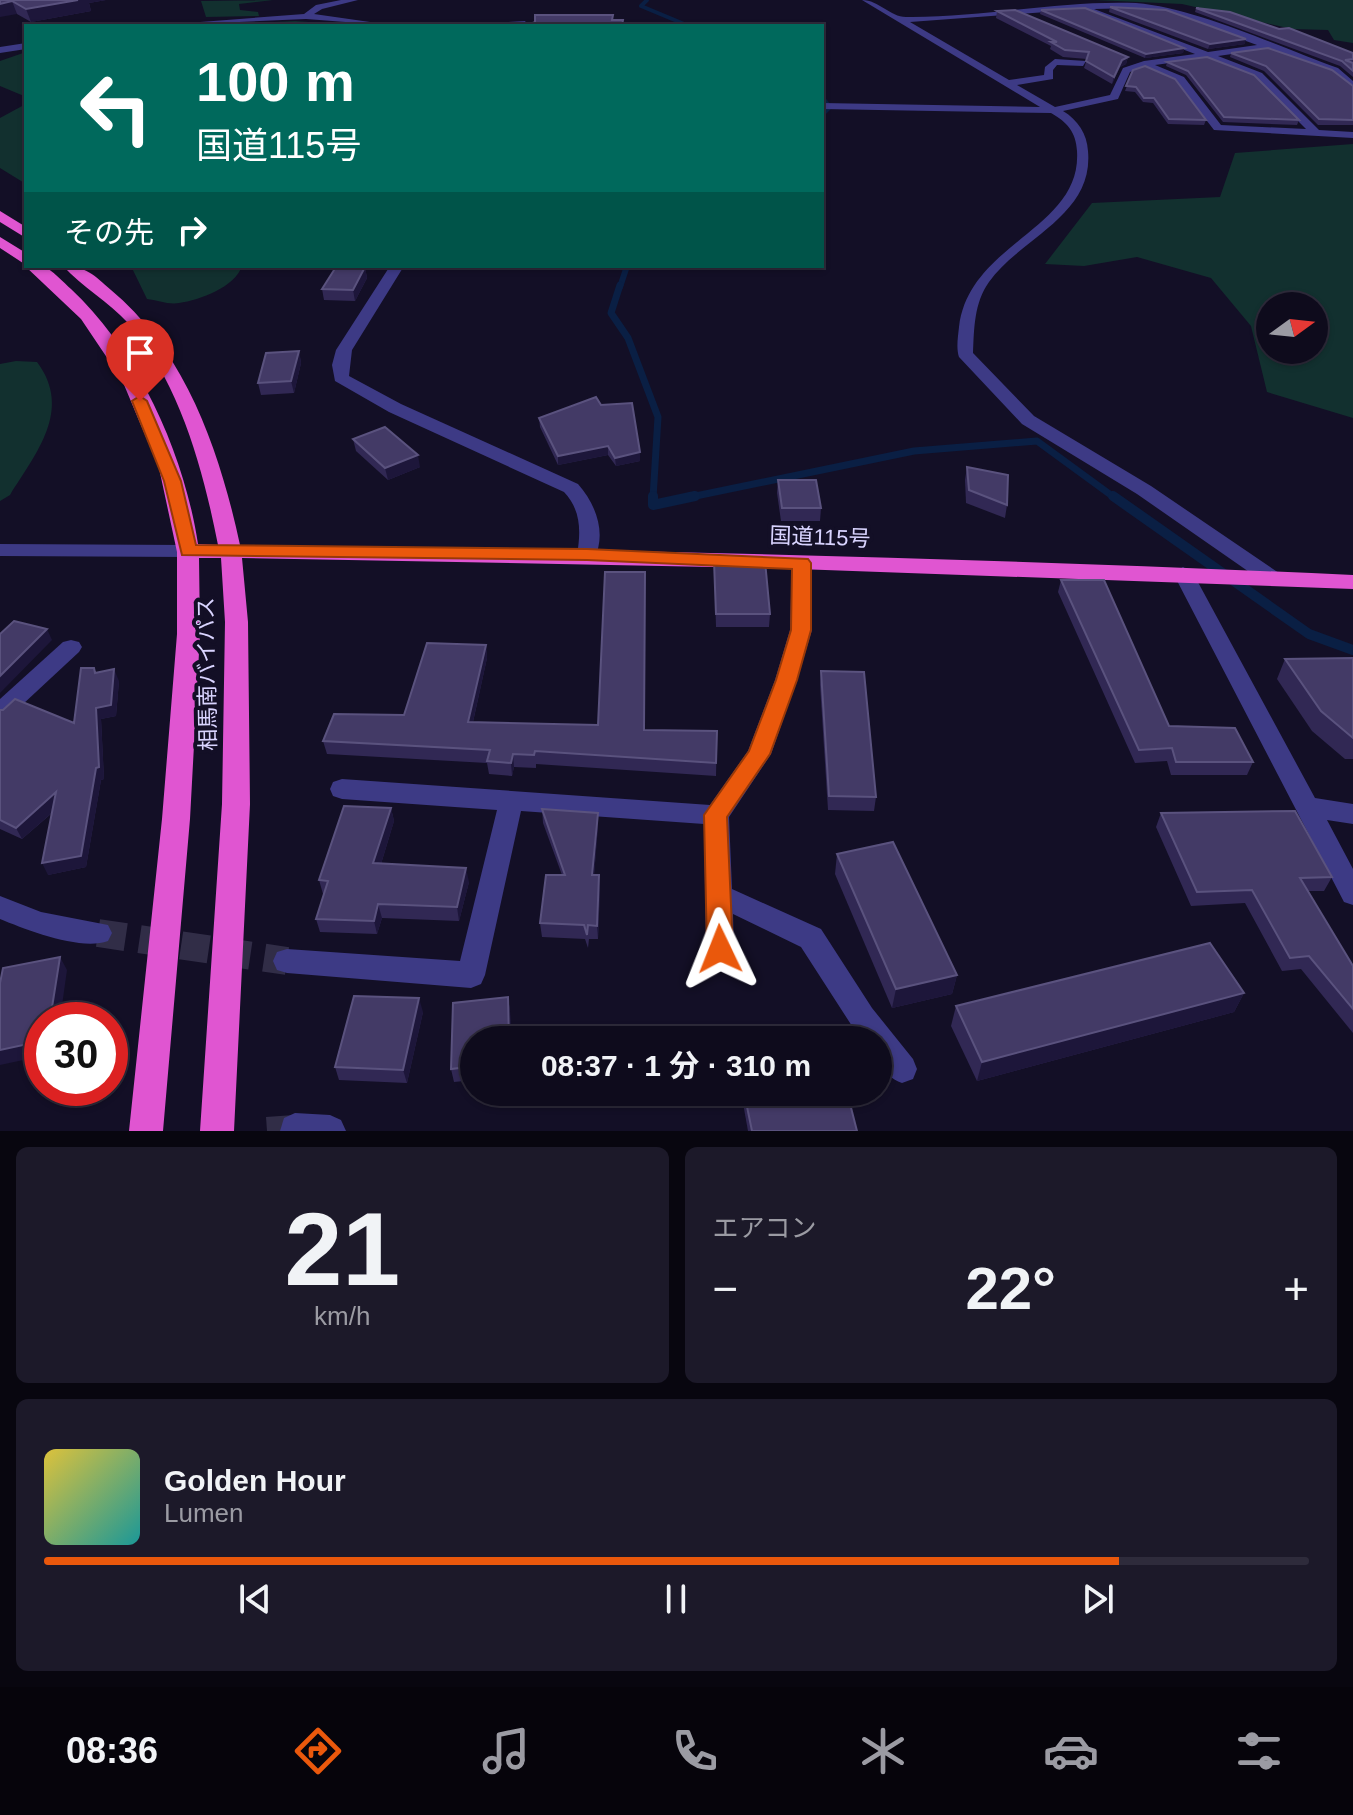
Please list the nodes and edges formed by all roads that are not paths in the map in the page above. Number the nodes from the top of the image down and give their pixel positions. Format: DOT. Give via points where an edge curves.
graph roads {
  1 [pos="354,0"];
  2 [pos="866,0"];
  3 [pos="1078,6"];
  4 [pos="1015,11"];
  5 [pos="306,16"];
  6 [pos="900,20"];
  7 [pos="1044,23"];
  8 [pos="183,24"];
  9 [pos="376,24"];
  10 [pos="24,46"];
  11 [pos="1267,46"];
  12 [pos="0,50"];
  13 [pos="1207,55"];
  14 [pos="1130,58"];
  15 [pos="1083,63"];
  16 [pos="1144,64"];
  17 [pos="1007,83"];
  18 [pos="1353,86"];
  19 [pos="824,106"];
  20 [pos="1053,110"];
  21 [pos="1316,133"];
  22 [pos="1353,135"];
  23 [pos="0,215"];
  24 [pos="24,233"];
  25 [pos="0,241"];
  26 [pos="24,259"];
  27 [pos="35,268"];
  28 [pos="74,268"];
  29 [pos="396,268"];
  30 [pos="0,550"];
  31 [pos="188,551"];
  32 [pos="231,551"];
  33 [pos="587,555"];
  34 [pos="802,563"];
  35 [pos="1183,573"];
  36 [pos="1272,578"];
  37 [pos="1353,582"];
  38 [pos="71,647"];
  39 [pos="0,712"];
  40 [pos="342,789"];
  41 [pos="511,801"];
  42 [pos="1307,807"];
  43 [pos="1353,814"];
  44 [pos="716,815"];
  45 [pos="1353,894"];
  46 [pos="718,895"];
  47 [pos="0,907"];
  48 [pos="98,933"];
  49 [pos="720,949"];
  50 [pos="287,961"];
  51 [pos="902,1069"];
  52 [pos="295,1129"];
  53 [pos="146,1131"];
  54 [pos="217,1131"];
  55 [pos="330,1131"];
  1 -- 5 [label="street" via="319,7"];
  2 -- 6 [label="street"];
  3 -- 4 [label="street"];
  3 -- 11 [label="street" via="1168,10"];
  3 -- 13 [label="street"];
  4 -- 6 [label="street"];
  4 -- 7 [label="street"];
  5 -- 8 [label="street"];
  5 -- 9 [label="street"];
  6 -- 17 [label="street"];
  10 -- 12 [label="street"];
  11 -- 13 [label="street"];
  11 -- 18 [label="street" via="1335,70"];
  13 -- 16 [label="street"];
  13 -- 21 [label="street" via="1258,75"];
  14 -- 16 [label="street"];
  15 -- 17 [label="street" via="1055,62 1049,77"];
  16 -- 20 [label="street" via="1126,70 1114,97"];
  16 -- 21 [label="street" via="1180,79 1218,128"];
  17 -- 20 [label="street"];
  19 -- 20 [label="street"];
  20 -- 36 [label="street" via="1072,122 1079,135 1081,175 1065,207 987,275 967,310 965,354 1028,420 1144,490"];
  21 -- 22 [label="street"];
  23 -- 24 [label="highway"];
  25 -- 26 [label="highway"];
  27 -- 31 [label="highway, 相馬南バイパス" via="104,335 127,376 172,481"];
  28 -- 32 [label="highway, 相馬南バイパス" via="142,330 169,372 212,476"];
  29 -- 33 [label="street" via="344,350 341,378 571,488 588,514"];
  30 -- 31 [label="street"];
  31 -- 32 [label="highway, 国道115号"];
  31 -- 53 [label="highway, 相馬南バイパス" via="181,756"];
  32 -- 33 [label="highway, 国道115号"];
  32 -- 54 [label="highway, 相馬南バイパス" via="238,748"];
  33 -- 34 [label="highway, 国道115号"];
  34 -- 35 [label="highway, 国道115号"];
  34 -- 44 [label="street" via="801,630 786,680 759,754"];
  35 -- 36 [label="highway, 国道115号"];
  35 -- 42 [label="street"];
  36 -- 37 [label="highway, 国道115号"];
  38 -- 39 [label="street"];
  40 -- 41 [label="street"];
  41 -- 44 [label="street"];
  41 -- 50 [label="street" via="471,975"];
  42 -- 43 [label="street"];
  42 -- 45 [label="street"];
  44 -- 46 [label="street"];
  46 -- 49 [label="street"];
  46 -- 51 [label="street" via="811,938"];
  47 -- 48 [label="street" via="39,923"];
  52 -- 55 [label="street"];
}
